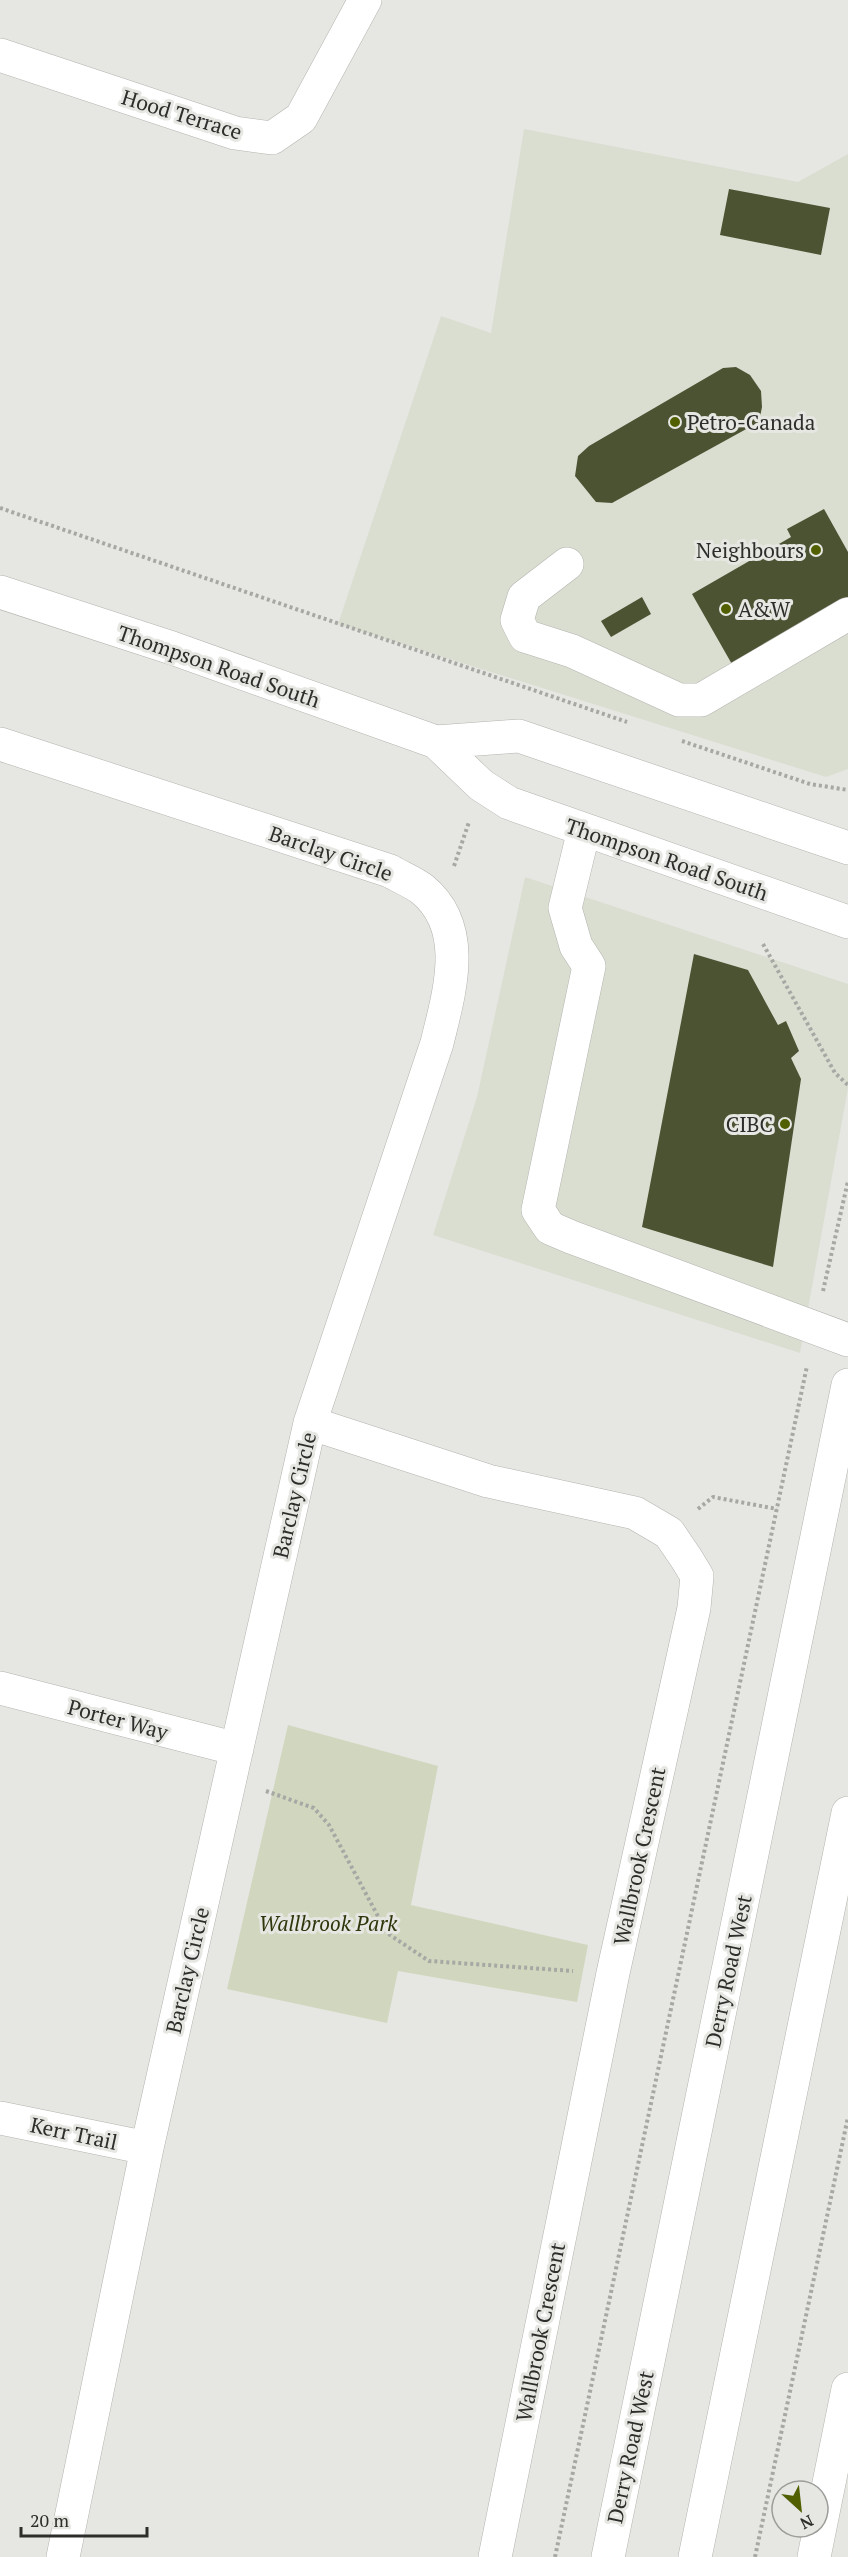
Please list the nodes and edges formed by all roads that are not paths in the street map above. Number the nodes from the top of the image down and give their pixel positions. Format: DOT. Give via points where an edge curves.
graph roads {
  1 [pos="365,0"];
  2 [pos="0,55"];
  3 [pos="567,564"];
  4 [pos="0,592"];
  5 [pos="848,614"];
  6 [pos="436,742"];
  7 [pos="0,744"];
  8 [pos="584,830"];
  9 [pos="848,848"];
  10 [pos="848,922"];
  11 [pos="848,1340"];
  12 [pos="848,1385"];
  13 [pos="310,1423"];
  14 [pos="0,1688"];
  15 [pos="234,1764"];
  16 [pos="846,1832"];
  17 [pos="0,2118"];
  18 [pos="147,2148"];
  19 [pos="848,2389"];
  20 [pos="63,2557"];
  21 [pos="495,2557"];
  22 [pos="608,2557"];
  23 [pos="695,2557"];
  24 [pos="814,2557"];
  1 -- 2 [label="street, Hood Terrace" via="302,118 272,138 235,133"];
  3 -- 5 [label="street" via="524,597 517,620 525,636 572,651 679,700 701,699"];
  4 -- 6 [label="street, Thompson Road South" via="172,648"];
  6 -- 8 [label="street, Thompson Road South" via="481,785 509,803"];
  6 -- 9 [label="street, Thompson Road South" via="519,736"];
  7 -- 13 [label="street, Barclay Circle" via="390,870 422,889 449,927 451,984 437,1043"];
  8 -- 10 [label="street, Thompson Road South"];
  8 -- 11 [label="street" via="565,908 576,946 589,966 538,1210 550,1228 571,1237"];
  12 -- 22 [label="street, Derry Road West"];
  13 -- 15 [label="street, Barclay Circle"];
  13 -- 21 [label="street, Wallbrook Crescent" via="488,1481 635,1513 669,1533 697,1576 694,1608 613,1974"];
  14 -- 15 [label="street, Porter Way"];
  15 -- 18 [label="street, Barclay Circle"];
  16 -- 23 [label="street"];
  17 -- 18 [label="street, Kerr Trail"];
  18 -- 20 [label="street, Barclay Circle"];
  19 -- 24 [label="street"];
}
